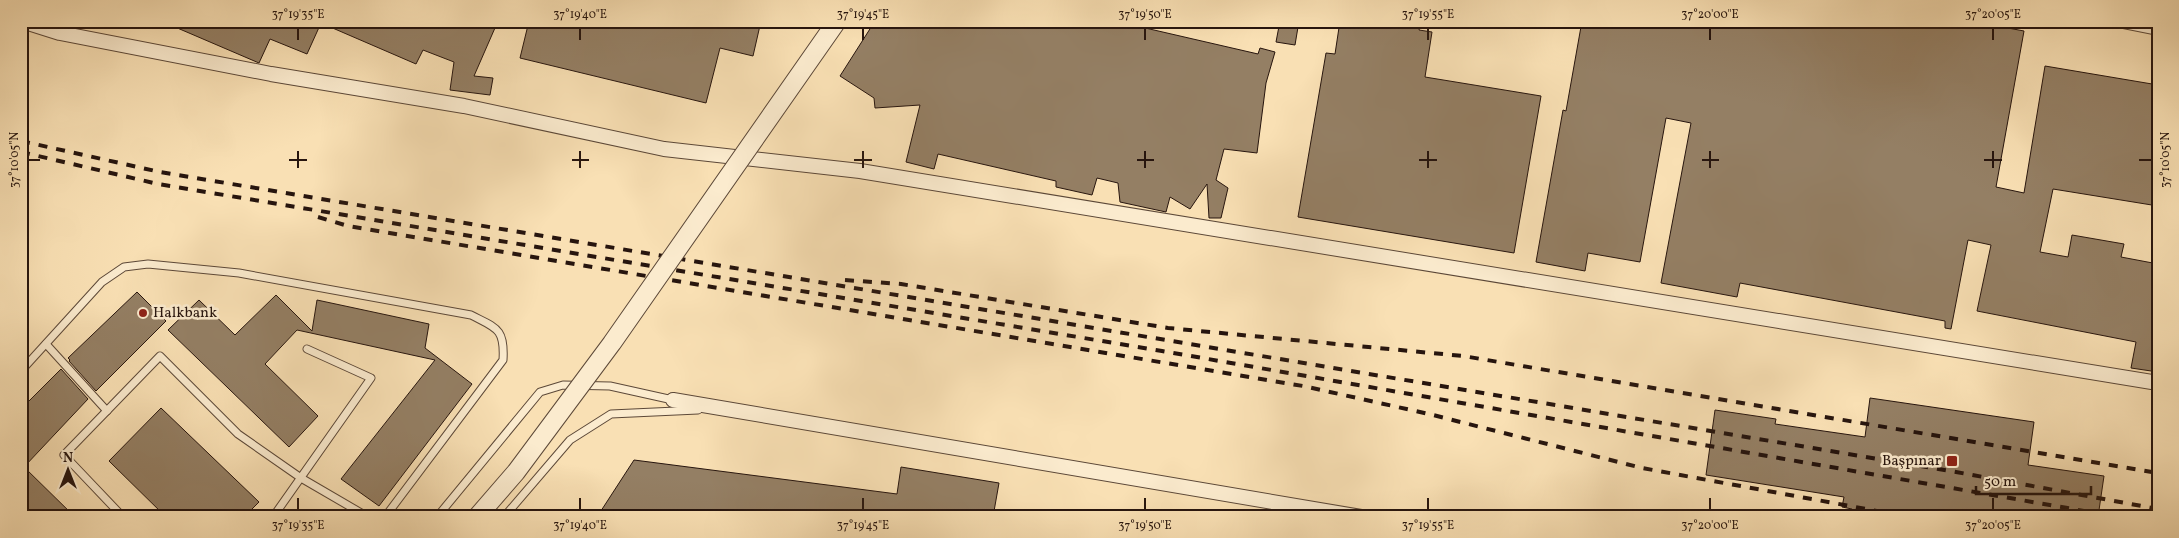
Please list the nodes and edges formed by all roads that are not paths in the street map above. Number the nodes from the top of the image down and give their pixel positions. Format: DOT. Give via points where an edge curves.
graph roads {
  1 [pos="22,21"];
  2 [pos="837,21"];
  3 [pos="2123,21"];
  4 [pos="2158,28"];
  5 [pos="46,344"];
  6 [pos="307,348"];
  7 [pos="21,371"];
  8 [pos="2158,383"];
  9 [pos="673,400"];
  10 [pos="725,409"];
  11 [pos="107,410"];
  12 [pos="301,478"];
  13 [pos="123,517"];
  14 [pos="273,517"];
  15 [pos="368,517"];
  16 [pos="385,517"];
  17 [pos="437,517"];
  18 [pos="476,517"];
  19 [pos="504,517"];
  20 [pos="1361,517"];
  1 -- 8 [label="street" via="60,33 271,74 464,106 664,149 870,172"];
  2 -- 18 [label="street, bridge" via="612,343 516,472"];
  3 -- 4 [label="street"];
  5 -- 7 [label="lane"];
  5 -- 11 [label="lane"];
  5 -- 16 [label="lane" via="102,282 124,267 148,264 238,273 471,315 496,328 504,342 503,360"];
  6 -- 12 [label="lane" via="370,378"];
  9 -- 10 [label="street"];
  9 -- 17 [label="lane" via="610,386 563,385 540,392"];
  10 -- 19 [label="lane" via="611,414 570,440"];
  10 -- 20 [label="street"];
  11 -- 12 [label="lane" via="160,356 238,434"];
  11 -- 13 [label="lane" via="64,455"];
  12 -- 14 [label="lane"];
  12 -- 15 [label="lane"];
}
